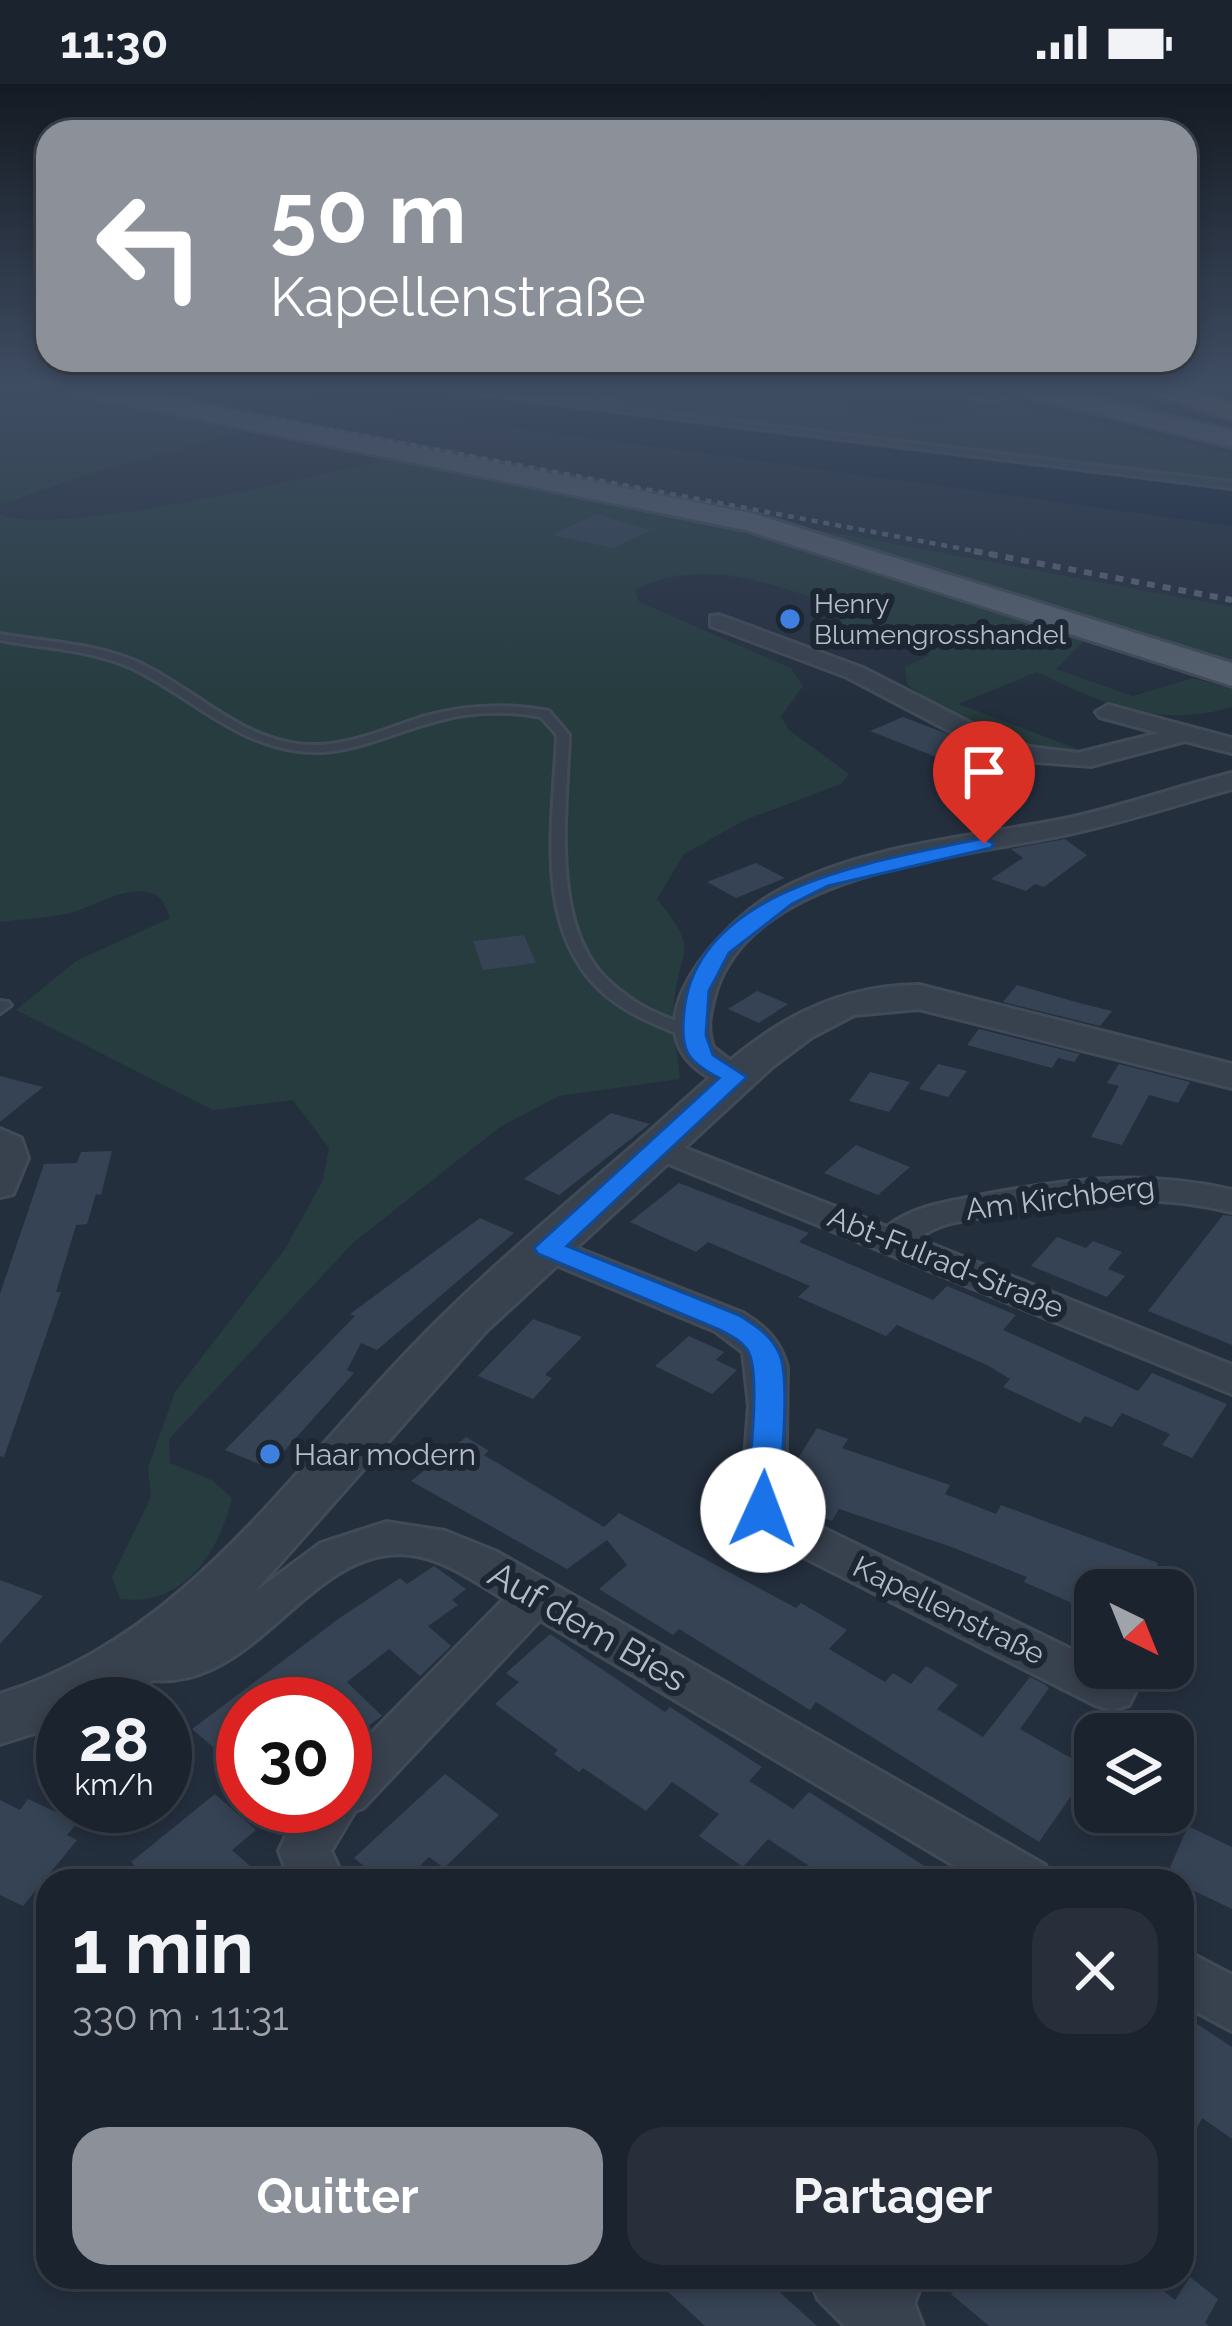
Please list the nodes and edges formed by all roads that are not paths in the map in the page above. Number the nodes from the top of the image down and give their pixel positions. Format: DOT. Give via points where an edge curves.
graph roads {
  1 [pos="598,492"];
  2 [pos="719,622"];
  3 [pos="0,637"];
  4 [pos="1232,675"];
  5 [pos="1108,712"];
  6 [pos="1185,734"];
  7 [pos="1232,746"];
  8 [pos="1232,781"];
  9 [pos="694,1035"];
  10 [pos="1232,1076"];
  11 [pos="735,1077"];
  12 [pos="0,1139"];
  13 [pos="659,1148"];
  14 [pos="0,1186"];
  15 [pos="1232,1201"];
  16 [pos="894,1240"];
  17 [pos="548,1248"];
  18 [pos="1232,1380"];
  19 [pos="535,1596"];
  20 [pos="140,1661"];
  21 [pos="1112,1691"];
  22 [pos="0,1719"];
  23 [pos="372,1764"];
  24 [pos="309,1833"];
  25 [pos="309,1869"];
  26 [pos="1005,1869"];
  27 [pos="1194,1981"];
  28 [pos="1232,2005"];
  29 [pos="852,2289"];
  30 [pos="904,2289"];
  31 [pos="890,2326"];
  1 -- 4 [label="main road" via="768,526"];
  2 -- 6 [label="street" via="1049,758 1114,754"];
  3 -- 9 [label="lane" via="116,657 298,748 342,746 451,713 545,714 563,735 559,888 567,936 609,992"];
  5 -- 6 [label="street"];
  6 -- 7 [label="street"];
  8 -- 9 [label="street" via="804,889 719,949 698,991"];
  9 -- 11 [label="street" via="702,1060"];
  10 -- 11 [label="street" via="961,1005 896,996 826,1010"];
  11 -- 13 [label="street"];
  12 -- 14 [label="street" via="10,1158"];
  13 -- 16 [label="street, Abt-Fulrad-Straße"];
  13 -- 17 [label="street"];
  15 -- 16 [label="street, Am Kirchberg" via="1165,1184 1108,1186 936,1215"];
  16 -- 18 [label="street, Abt-Fulrad-Straße"];
  17 -- 20 [label="street" via="436,1352 262,1546"];
  17 -- 21 [label="street, Kapellenstraße" via="754,1338 768,1379 763,1510 778,1525"];
  19 -- 20 [label="street, Auf dem Bies" via="447,1546 383,1537 327,1560 209,1651"];
  19 -- 23 [label="street"];
  19 -- 26 [label="street, Auf dem Bies"];
  20 -- 22 [label="street" via="59,1704"];
  24 -- 25 [label="street" via="303,1850"];
  27 -- 28 [label="street"];
  29 -- 31 [label="street"];
  30 -- 31 [label="lane"];
}
